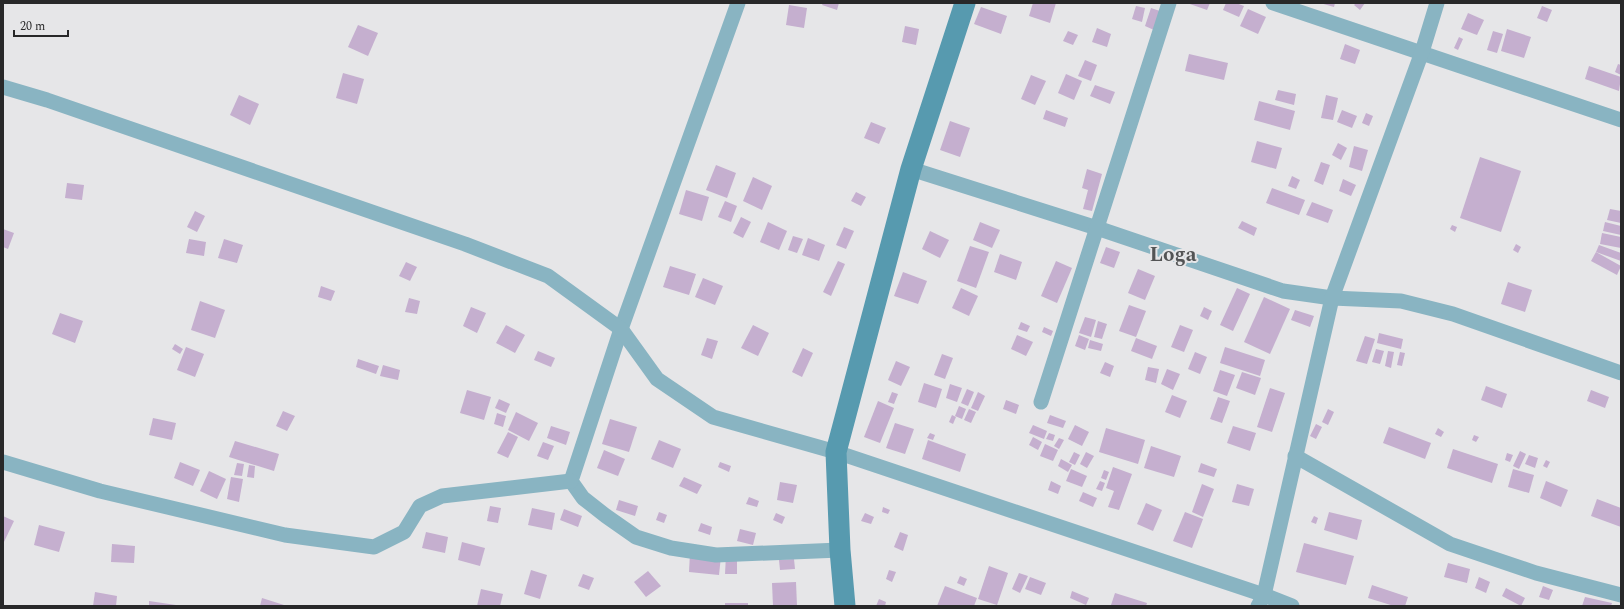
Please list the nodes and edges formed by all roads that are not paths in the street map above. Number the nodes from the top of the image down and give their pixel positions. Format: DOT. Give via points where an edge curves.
graph roads {
  1 [pos="738,3"];
  2 [pos="965,3"];
  3 [pos="1169,3"];
  4 [pos="1273,3"];
  5 [pos="1437,3"];
  6 [pos="1422,52"];
  7 [pos="3,87"];
  8 [pos="1621,120"];
  9 [pos="912,169"];
  10 [pos="1097,228"];
  11 [pos="1332,298"];
  12 [pos="621,329"];
  13 [pos="1621,374"];
  14 [pos="1041,402"];
  15 [pos="836,452"];
  16 [pos="1295,456"];
  17 [pos="3,462"];
  18 [pos="571,481"];
  19 [pos="840,550"];
  20 [pos="1621,595"];
  21 [pos="1261,600"];
  22 [pos="845,606"];
  23 [pos="1292,606"];
  1 -- 12 [label="street"];
  2 -- 9 [label="main road"];
  3 -- 10 [label="street"];
  4 -- 6 [label="street"];
  5 -- 6 [label="street"];
  6 -- 8 [label="street"];
  6 -- 11 [label="street"];
  7 -- 12 [label="street" via="465,244 548,276"];
  9 -- 10 [label="street"];
  9 -- 15 [label="main road"];
  10 -- 11 [label="street" via="1283,291"];
  10 -- 14 [label="street"];
  11 -- 13 [label="street" via="1402,301 1453,314"];
  11 -- 16 [label="street"];
  12 -- 15 [label="street" via="657,379 714,417"];
  12 -- 18 [label="street"];
  15 -- 19 [label="main road"];
  15 -- 21 [label="street"];
  16 -- 20 [label="street" via="1450,544 1536,573"];
  16 -- 21 [label="street"];
  17 -- 18 [label="street" via="100,491 285,535 374,547 404,532 420,506 442,496"];
  18 -- 19 [label="street" via="583,498 636,537 671,548 716,555"];
  19 -- 22 [label="main road"];
  21 -- 23 [label="street"];
}
